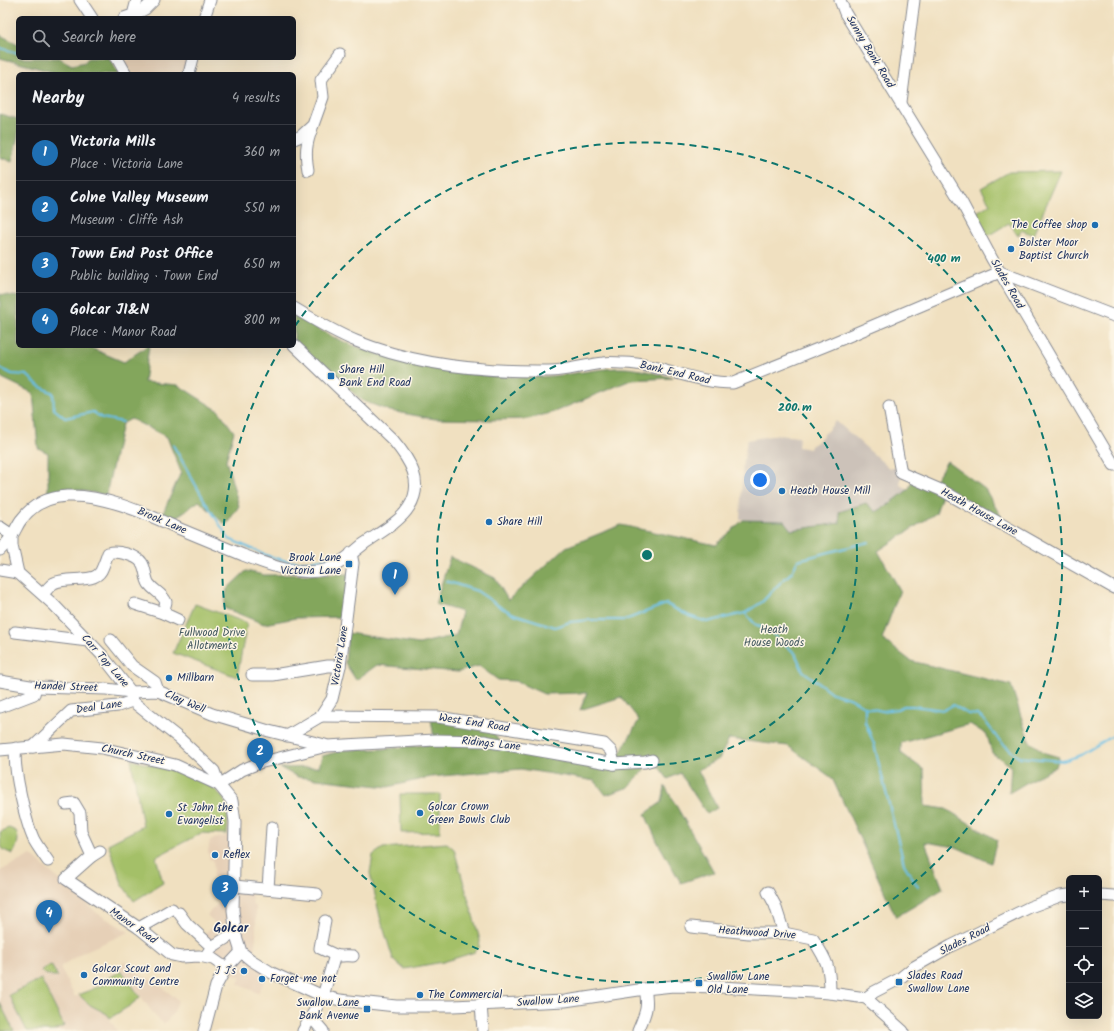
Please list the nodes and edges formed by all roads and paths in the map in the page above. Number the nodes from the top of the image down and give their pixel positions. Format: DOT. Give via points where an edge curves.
graph roads {
  1 [pos="80,0"];
  2 [pos="137,0"];
  3 [pos="154,0"];
  4 [pos="210,0"];
  5 [pos="840,0"];
  6 [pos="914,0"];
  7 [pos="91,16"];
  8 [pos="129,16"];
  9 [pos="131,16"];
  10 [pos="205,16"];
  11 [pos="340,54"];
  12 [pos="118,60"];
  13 [pos="192,60"];
  14 [pos="125,72"];
  15 [pos="190,72"];
  16 [pos="901,102"];
  17 [pos="313,125"];
  18 [pos="296,138"];
  19 [pos="308,170"];
  20 [pos="1000,272"];
  21 [pos="296,309"];
  22 [pos="1114,316"];
  23 [pos="296,347"];
  24 [pos="889,407"];
  25 [pos="1114,464"];
  26 [pos="0,527"];
  27 [pos="12,535"];
  28 [pos="0,550"];
  29 [pos="351,553"];
  30 [pos="0,570"];
  31 [pos="18,573"];
  32 [pos="1114,588"];
  33 [pos="43,594"];
  34 [pos="135,604"];
  35 [pos="163,613"];
  36 [pos="178,620"];
  37 [pos="15,632"];
  38 [pos="111,640"];
  39 [pos="88,641"];
  40 [pos="340,666"];
  41 [pos="252,675"];
  42 [pos="0,681"];
  43 [pos="36,687"];
  44 [pos="158,691"];
  45 [pos="132,696"];
  46 [pos="0,707"];
  47 [pos="321,716"];
  48 [pos="287,736"];
  49 [pos="327,746"];
  50 [pos="33,747"];
  51 [pos="16,748"];
  52 [pos="0,750"];
  53 [pos="652,760"];
  54 [pos="614,764"];
  55 [pos="219,785"];
  56 [pos="66,804"];
  57 [pos="272,827"];
  58 [pos="48,861"];
  59 [pos="234,886"];
  60 [pos="268,889"];
  61 [pos="768,892"];
  62 [pos="317,894"];
  63 [pos="1066,895"];
  64 [pos="1102,895"];
  65 [pos="1114,896"];
  66 [pos="325,921"];
  67 [pos="691,927"];
  68 [pos="138,928"];
  69 [pos="784,933"];
  70 [pos="228,937"];
  71 [pos="212,947"];
  72 [pos="241,952"];
  73 [pos="335,955"];
  74 [pos="353,956"];
  75 [pos="205,957"];
  76 [pos="226,968"];
  77 [pos="645,989"];
  78 [pos="830,993"];
  79 [pos="322,996"];
  80 [pos="866,998"];
  81 [pos="481,1004"];
  82 [pos="311,1017"];
  83 [pos="204,1031"];
  84 [pos="303,1031"];
  85 [pos="323,1031"];
  86 [pos="483,1031"];
  87 [pos="638,1031"];
  88 [pos="903,1031"];
  1 -- 7 [label="street"];
  2 -- 8 [label="street"];
  3 -- 9 [label="street" via="145,9"];
  4 -- 10 [label="street"];
  5 -- 16 [label="street, Sunny Bank Road"];
  6 -- 16 [label="street"];
  11 -- 17 [label="street" via="321,80 323,97"];
  12 -- 14 [label="street"];
  13 -- 15 [label="street"];
  16 -- 20 [label="street, Slades Road"];
  17 -- 18 [label="street"];
  17 -- 19 [label="street" via="305,157"];
  20 -- 21 [label="street, Bank End Road" via="733,383 693,378 643,364 604,363 550,372 501,371 412,359 356,341 321,325"];
  20 -- 22 [label="street"];
  20 -- 25 [label="street, Slades Road"];
  23 -- 29 [label="street" via="392,440 405,454 414,472 414,500 408,509"];
  24 -- 32 [label="street, Heath House Lane" via="901,473 943,490"];
  26 -- 27 [label="street"];
  27 -- 28 [label="street, Brook Lane"];
  27 -- 29 [label="street, Brook Lane" via="20,521 40,502 53,498 83,496 127,506 260,562 296,572 326,570"];
  27 -- 31 [label="street"];
  29 -- 40 [label="street, Victoria Lane" via="354,563"];
  30 -- 31 [label="street"];
  31 -- 33 [label="street, Carr Top Lane"];
  33 -- 35 [label="street" via="54,583 96,576 101,572 104,550 113,551 138,557 143,564 148,582 154,590 163,595 166,602"];
  33 -- 39 [label="street, Carr Top Lane"];
  34 -- 35 [label="street"];
  35 -- 36 [label="street"];
  37 -- 39 [label="street"];
  38 -- 44 [label="street, Clay Well" via="132,666 155,682"];
  39 -- 45 [label="street, Carr Top Lane"];
  40 -- 41 [label="street" via="273,675"];
  40 -- 47 [label="street, Victoria Lane" via="332,699"];
  42 -- 43 [label="street, Handel Street"];
  43 -- 45 [label="street, Handel Street" via="106,689"];
  43 -- 46 [label="street" via="34,694"];
  44 -- 45 [label="street, Clay Well"];
  44 -- 48 [label="street, Clay Well" via="212,714"];
  45 -- 50 [label="street, Deal Lane" via="118,706 71,710"];
  45 -- 55 [label="street, Carr Top Lane" via="214,771"];
  47 -- 48 [label="street, Victoria Lane"];
  47 -- 54 [label="street, West End Road" via="430,716 604,744 611,751"];
  48 -- 49 [label="street, Clay Well"];
  49 -- 54 [label="street, Ridings Lane" via="435,740 484,741"];
  49 -- 55 [label="street" via="259,763 242,770"];
  50 -- 51 [label="street, Church Street"];
  50 -- 55 [label="street, Church Street" via="64,744 102,748 175,765"];
  51 -- 52 [label="street, Church Street"];
  51 -- 58 [label="street" via="14,755 17,778 27,816 34,840"];
  53 -- 54 [label="street, Ridings Lane"];
  55 -- 59 [label="street, Church Street" via="232,801 235,822"];
  56 -- 68 [label="street, Manor Road" via="74,802 80,813 81,832 96,854 66,880"];
  57 -- 60 [label="street"];
  59 -- 60 [label="street"];
  59 -- 72 [label="street, Church Street" via="233,910"];
  60 -- 62 [label="street"];
  61 -- 69 [label="street"];
  63 -- 80 [label="street, Slades Road" via="1030,907 951,946"];
  64 -- 65 [label="street"];
  66 -- 73 [label="street" via="320,948"];
  67 -- 69 [label="street, Heathwood Drive" via="749,933"];
  68 -- 71 [label="street" via="176,911"];
  68 -- 75 [label="street, Manor Road" via="172,955"];
  69 -- 78 [label="street, Heathwood Drive" via="812,939 825,959 830,974"];
  70 -- 71 [label="street"];
  71 -- 75 [label="street"];
  72 -- 76 [label="street"];
  72 -- 79 [label="street, Swallow Lane" via="272,974"];
  73 -- 74 [label="street"];
  73 -- 79 [label="street"];
  75 -- 76 [label="street, Manor Road"];
  76 -- 83 [label="street" via="216,986"];
  77 -- 78 [label="street, Swallow Lane" via="673,986 720,987"];
  77 -- 81 [label="street, Swallow Lane" via="565,1001"];
  77 -- 87 [label="street" via="647,1010"];
  78 -- 80 [label="street, Swallow Lane"];
  79 -- 81 [label="street, Swallow Lane" via="396,1006"];
  79 -- 82 [label="street"];
  80 -- 88 [label="street"];
  81 -- 86 [label="street"];
  82 -- 84 [label="street"];
  82 -- 85 [label="street"];
}
